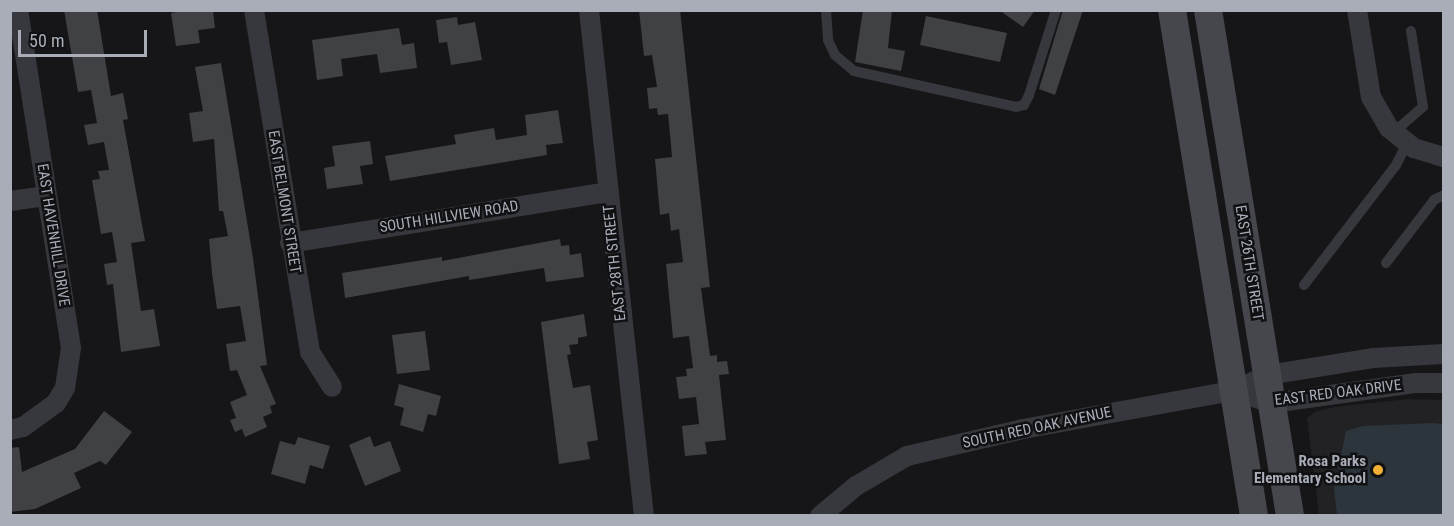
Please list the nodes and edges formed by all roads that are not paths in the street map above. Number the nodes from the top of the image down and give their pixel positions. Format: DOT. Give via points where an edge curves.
graph roads {
  1 [pos="18,10"];
  2 [pos="588,10"];
  3 [pos="826,10"];
  4 [pos="1056,10"];
  5 [pos="1172,10"];
  6 [pos="1208,10"];
  7 [pos="1357,10"];
  8 [pos="259,11"];
  9 [pos="1411,31"];
  10 [pos="1401,138"];
  11 [pos="1443,157"];
  12 [pos="607,192"];
  13 [pos="1443,195"];
  14 [pos="47,196"];
  15 [pos="10,201"];
  16 [pos="290,243"];
  17 [pos="1386,263"];
  18 [pos="1304,285"];
  19 [pos="1443,354"];
  20 [pos="1267,375"];
  21 [pos="1443,383"];
  22 [pos="332,387"];
  23 [pos="1233,391"];
  24 [pos="1272,404"];
  25 [pos="10,429"];
  26 [pos="644,516"];
  27 [pos="820,516"];
  28 [pos="1254,516"];
  29 [pos="1290,516"];
  1 -- 14 [label="street, EAST HAVENHILL DRIVE"];
  2 -- 12 [label="street, EAST 28TH STREET"];
  3 -- 4 [label="lane" via="828,40 835,54 854,71 1016,107 1024,105 1029,94"];
  5 -- 23 [label="main road"];
  6 -- 20 [label="main road, EAST 26TH STREET"];
  7 -- 10 [label="street" via="1371,98"];
  8 -- 16 [label="street, EAST BELMONT STREET"];
  9 -- 10 [label="lane" via="1423,107"];
  10 -- 11 [label="street"];
  10 -- 18 [label="lane" via="1396,165"];
  12 -- 16 [label="street, SOUTH HILLVIEW ROAD"];
  12 -- 26 [label="street, EAST 28TH STREET"];
  13 -- 17 [label="lane" via="1434,200"];
  14 -- 15 [label="street"];
  14 -- 25 [label="street, EAST HAVENHILL DRIVE" via="70,365 66,388 56,403 23,427"];
  16 -- 22 [label="street, EAST BELMONT STREET" via="310,352"];
  19 -- 20 [label="street, EAST RED OAK DRIVE" via="1372,358"];
  20 -- 23 [label="street, SOUTH RED OAK AVENUE"];
  20 -- 24 [label="main road, EAST 26TH STREET"];
  21 -- 24 [label="street, EAST RED OAK DRIVE" via="1416,383"];
  23 -- 24 [label="street, EAST RED OAK DRIVE"];
  23 -- 27 [label="street, SOUTH RED OAK AVENUE" via="1023,429 907,456 856,486"];
  23 -- 28 [label="main road"];
  24 -- 29 [label="main road, EAST 26TH STREET"];
}
